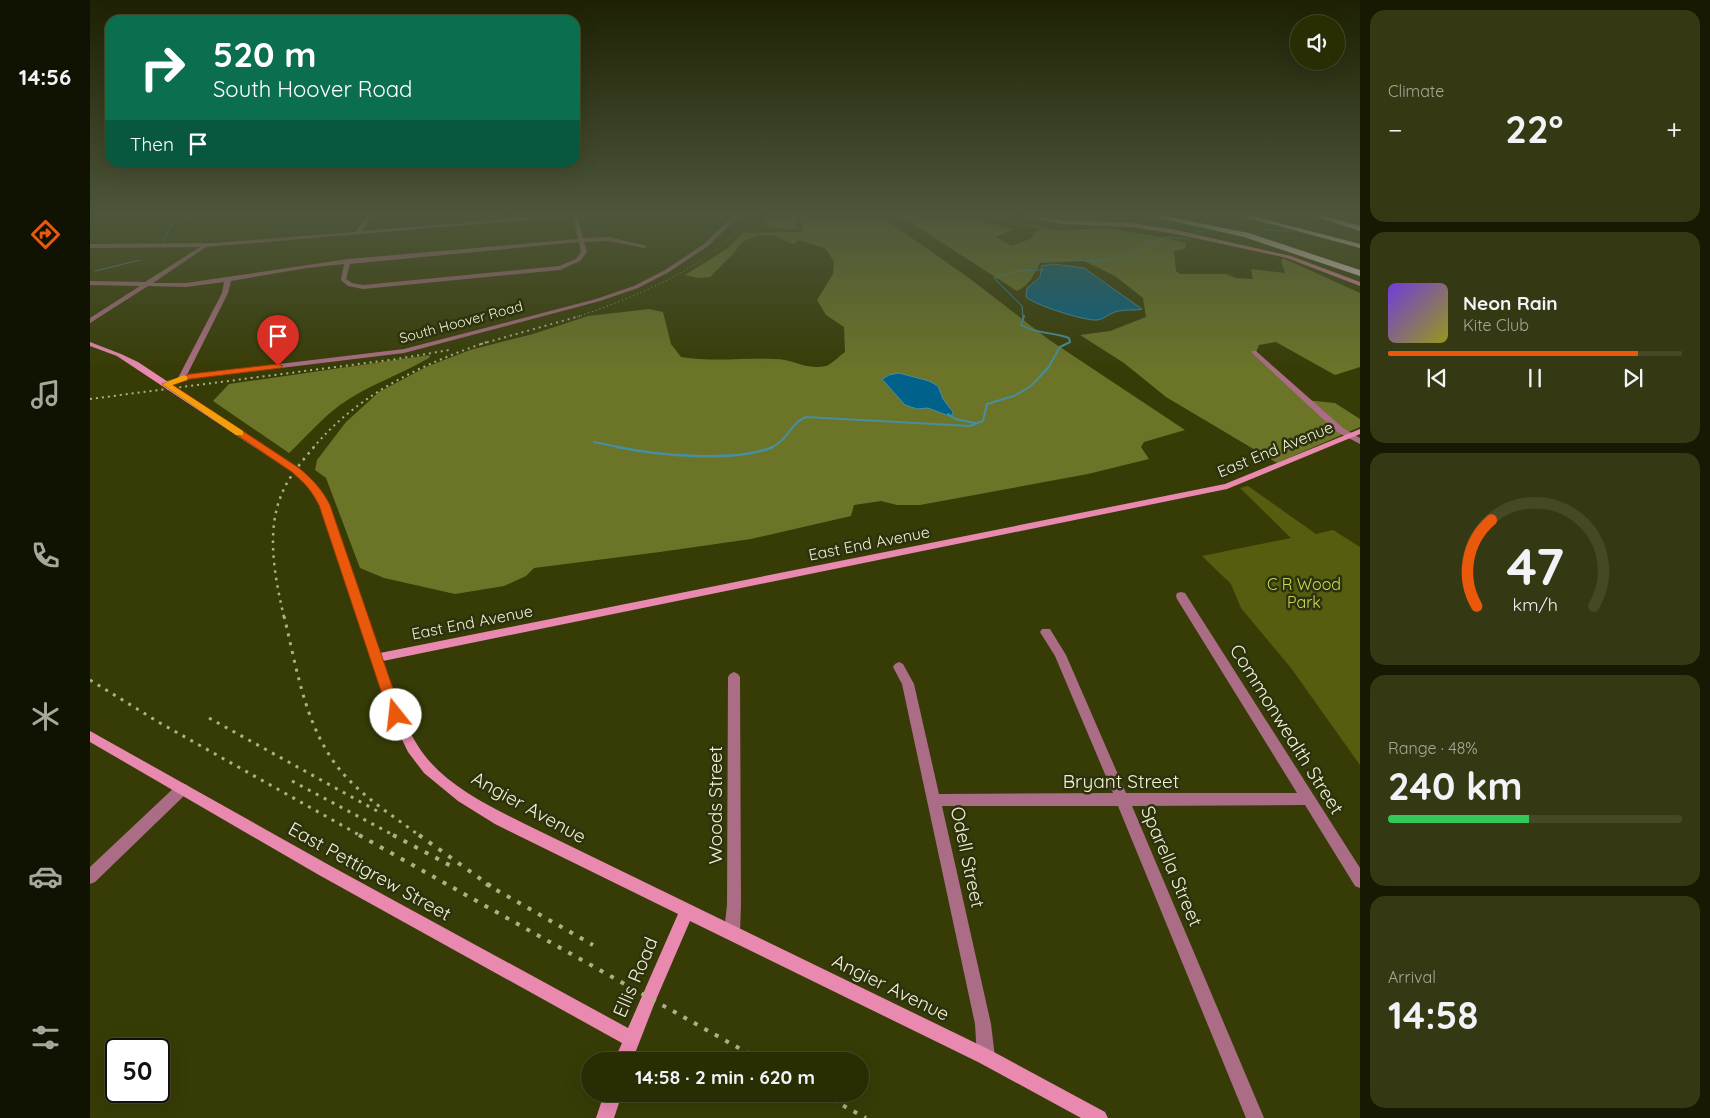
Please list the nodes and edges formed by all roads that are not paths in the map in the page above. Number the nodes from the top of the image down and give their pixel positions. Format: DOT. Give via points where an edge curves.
graph roads {
  1 [pos="171,267"];
  2 [pos="297,267"];
  3 [pos="346,267"];
  4 [pos="562,267"];
  5 [pos="673,267"];
  6 [pos="1316,267"];
  7 [pos="1343,267"];
  8 [pos="1360,273"];
  9 [pos="228,279"];
  10 [pos="90,283"];
  11 [pos="145,284"];
  12 [pos="1360,284"];
  13 [pos="90,320"];
  14 [pos="90,344"];
  15 [pos="1254,352"];
  16 [pos="181,379"];
  17 [pos="166,384"];
  18 [pos="1360,431"];
  19 [pos="1349,436"];
  20 [pos="1360,442"];
  21 [pos="1181,596"];
  22 [pos="1046,632"];
  23 [pos="376,658"];
  24 [pos="899,667"];
  25 [pos="734,677"];
  26 [pos="90,736"];
  27 [pos="182,789"];
  28 [pos="1122,799"];
  29 [pos="1308,799"];
  30 [pos="935,800"];
  31 [pos="90,877"];
  32 [pos="1360,881"];
  33 [pos="686,911"];
  34 [pos="732,932"];
  35 [pos="631,1039"];
  36 [pos="626,1052"];
  37 [pos="986,1057"];
  38 [pos="610,1102"];
  39 [pos="605,1118"];
  40 [pos="1099,1118"];
  41 [pos="1255,1118"];
  1 -- 11 [label="street"];
  2 -- 9 [label="street"];
  3 -- 4 [label="street" via="343,276 347,283 363,287"];
  5 -- 16 [label="street, South Hoover Road" via="646,283 598,300 411,349"];
  6 -- 12 [label="street"];
  7 -- 8 [label="highway"];
  9 -- 11 [label="street"];
  9 -- 16 [label="street" via="223,298"];
  10 -- 11 [label="street"];
  11 -- 13 [label="street"];
  14 -- 17 [label="street, Angier Avenue" via="119,355"];
  15 -- 19 [label="street"];
  16 -- 17 [label="street, South Hoover Road"];
  17 -- 23 [label="street, Angier Avenue" via="295,470 318,492"];
  18 -- 19 [label="street, East End Avenue"];
  19 -- 20 [label="street"];
  19 -- 23 [label="street, East End Avenue" via="1238,483 1205,491"];
  21 -- 29 [label="street, Commonwealth Street"];
  22 -- 28 [label="street, Sparella Street" via="1060,655"];
  23 -- 33 [label="street, Angier Avenue" via="406,739 447,784 499,818"];
  24 -- 30 [label="street, Odell Street" via="908,684"];
  25 -- 34 [label="street, Woods Street"];
  26 -- 27 [label="street, East Pettigrew Street"];
  27 -- 31 [label="street"];
  27 -- 35 [label="street, East Pettigrew Street"];
  28 -- 29 [label="street, Bryant Street"];
  28 -- 30 [label="street, Bryant Street"];
  28 -- 41 [label="street, Sparella Street"];
  29 -- 32 [label="street, Commonwealth Street"];
  30 -- 37 [label="street, Odell Street" via="984,1024"];
  33 -- 34 [label="street, Angier Avenue"];
  33 -- 35 [label="street, Ellis Road"];
  34 -- 37 [label="street, Angier Avenue"];
  35 -- 36 [label="street, Ellis Road"];
  37 -- 40 [label="street, Angier Avenue"];
  38 -- 39 [label="street"];
}
